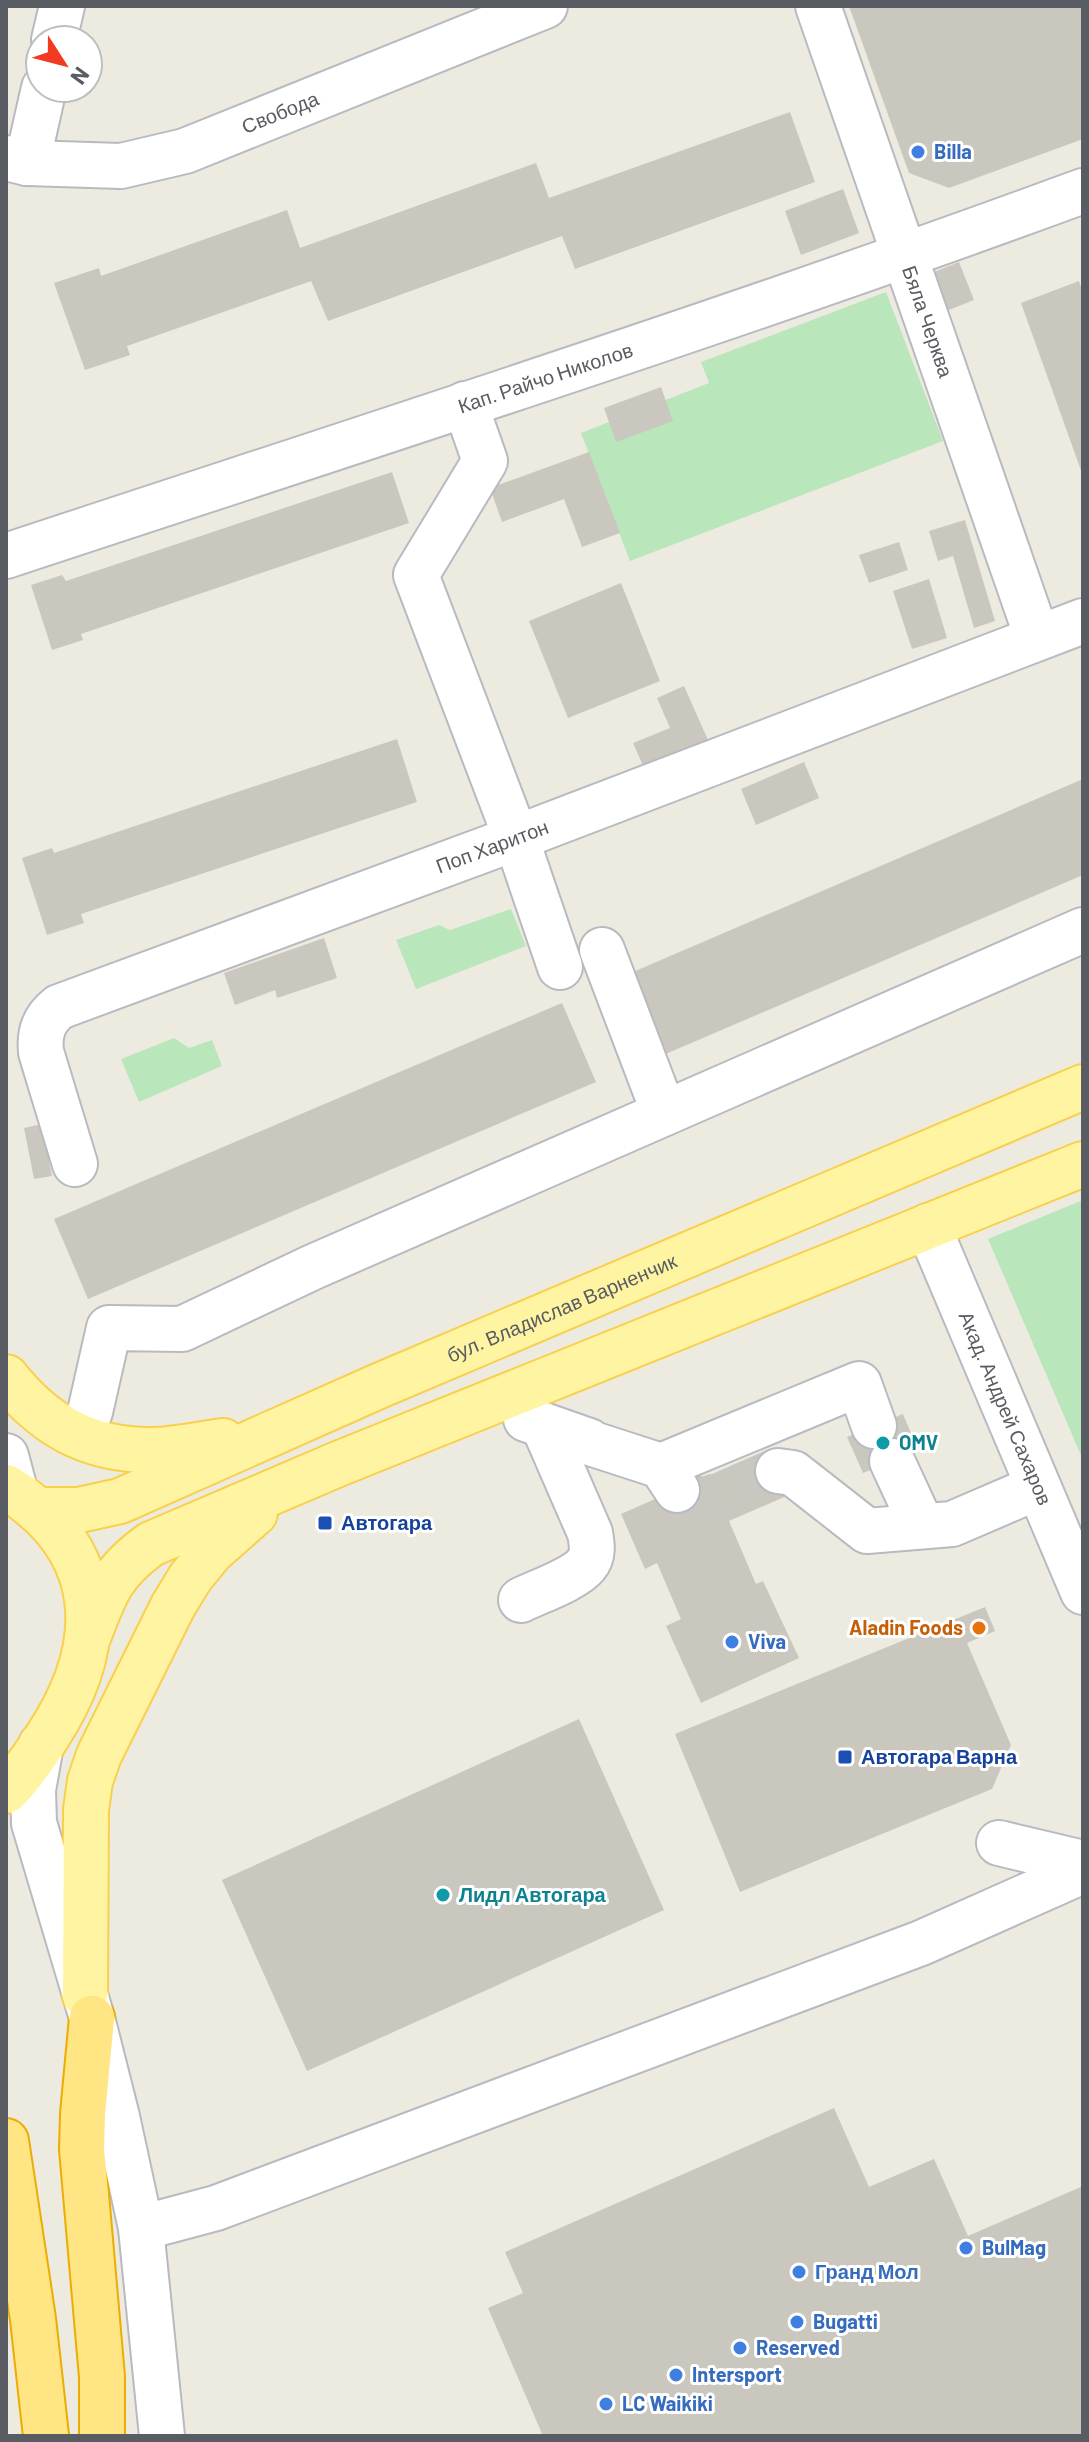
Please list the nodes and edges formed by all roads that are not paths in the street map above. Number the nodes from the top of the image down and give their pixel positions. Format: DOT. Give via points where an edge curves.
graph roads {
  1 [pos="545,6"];
  2 [pos="818,6"];
  3 [pos="38,104"];
  4 [pos="17,161"];
  5 [pos="1083,191"];
  6 [pos="905,256"];
  7 [pos="465,404"];
  8 [pos="6,556"];
  9 [pos="1083,621"];
  10 [pos="1037,637"];
  11 [pos="516,838"];
  12 [pos="1083,930"];
  13 [pos="602,950"];
  14 [pos="560,967"];
  15 [pos="1083,1087"];
  16 [pos="664,1113"];
  17 [pos="75,1164"];
  18 [pos="1083,1164"];
  19 [pos="928,1226"];
  20 [pos="6,1377"];
  21 [pos="485,1406"];
  22 [pos="90,1412"];
  23 [pos="543,1425"];
  24 [pos="269,1436"];
  25 [pos="778,1471"];
  26 [pos="294,1483"];
  27 [pos="16,1487"];
  28 [pos="1038,1487"];
  29 [pos="922,1526"];
  30 [pos="1083,1592"];
  31 [pos="521,1600"];
  32 [pos="89,1635"];
  33 [pos="41,1745"];
  34 [pos="7,1790"];
  35 [pos="999,1843"];
  36 [pos="1083,1863"];
  37 [pos="1083,1871"];
  38 [pos="88,2007"];
  39 [pos="6,2141"];
  40 [pos="141,2228"];
  41 [pos="46,2436"];
  42 [pos="102,2436"];
  43 [pos="162,2436"];
  1 -- 4 [label="street, Свобода" via="185,151 121,166"];
  2 -- 6 [label="street, Бяла Черква"];
  3 -- 4 [label="street"];
  5 -- 6 [label="street, Кап. Райчо Николов"];
  6 -- 7 [label="street, Кап. Райчо Николов"];
  6 -- 10 [label="street, Бяла Черква"];
  7 -- 8 [label="street, Кап. Райчо Николов"];
  7 -- 11 [label="street" via="485,461 416,575"];
  9 -- 10 [label="street, Поп Харитон"];
  10 -- 11 [label="street, Поп Харитон"];
  11 -- 14 [label="street"];
  11 -- 17 [label="street, Поп Харитон" via="59,1007 49,1015 41,1052"];
  12 -- 16 [label="street"];
  13 -- 16 [label="street"];
  15 -- 24 [label="main road, бул. Владислав Варненчик"];
  16 -- 22 [label="street" via="182,1329 109,1328"];
  18 -- 19 [label="main road"];
  19 -- 21 [label="main road"];
  19 -- 28 [label="street, Акад. Андрей Сахаров"];
  20 -- 24 [label="main road" via="59,1427 107,1446 152,1450"];
  21 -- 23 [label="street"];
  21 -- 26 [label="main road"];
  23 -- 29 [label="street" via="669,1478 859,1384"];
  23 -- 31 [label="street" via="590,1533 592,1550 586,1566"];
  24 -- 27 [label="main road, бул. Владислав Варненчик" via="120,1501 79,1510"];
  25 -- 29 [label="street" via="793,1473 867,1531"];
  26 -- 32 [label="main road" via="151,1544 133,1557 106,1591"];
  26 -- 38 [label="main road" via="231,1532 190,1578 99,1755 86,1810"];
  27 -- 32 [label="main road" via="74,1557 90,1606"];
  28 -- 29 [label="street" via="952,1524"];
  28 -- 30 [label="street, Акад. Андрей Сахаров"];
  32 -- 33 [label="main road" via="73,1693"];
  33 -- 34 [label="main road"];
  33 -- 38 [label="street" via="34,1823"];
  35 -- 36 [label="street"];
  37 -- 40 [label="street" via="906,1949 216,2208"];
  38 -- 40 [label="street"];
  38 -- 42 [label="highway" via="82,2149 102,2377"];
  39 -- 41 [label="highway"];
  40 -- 43 [label="street"];
}
